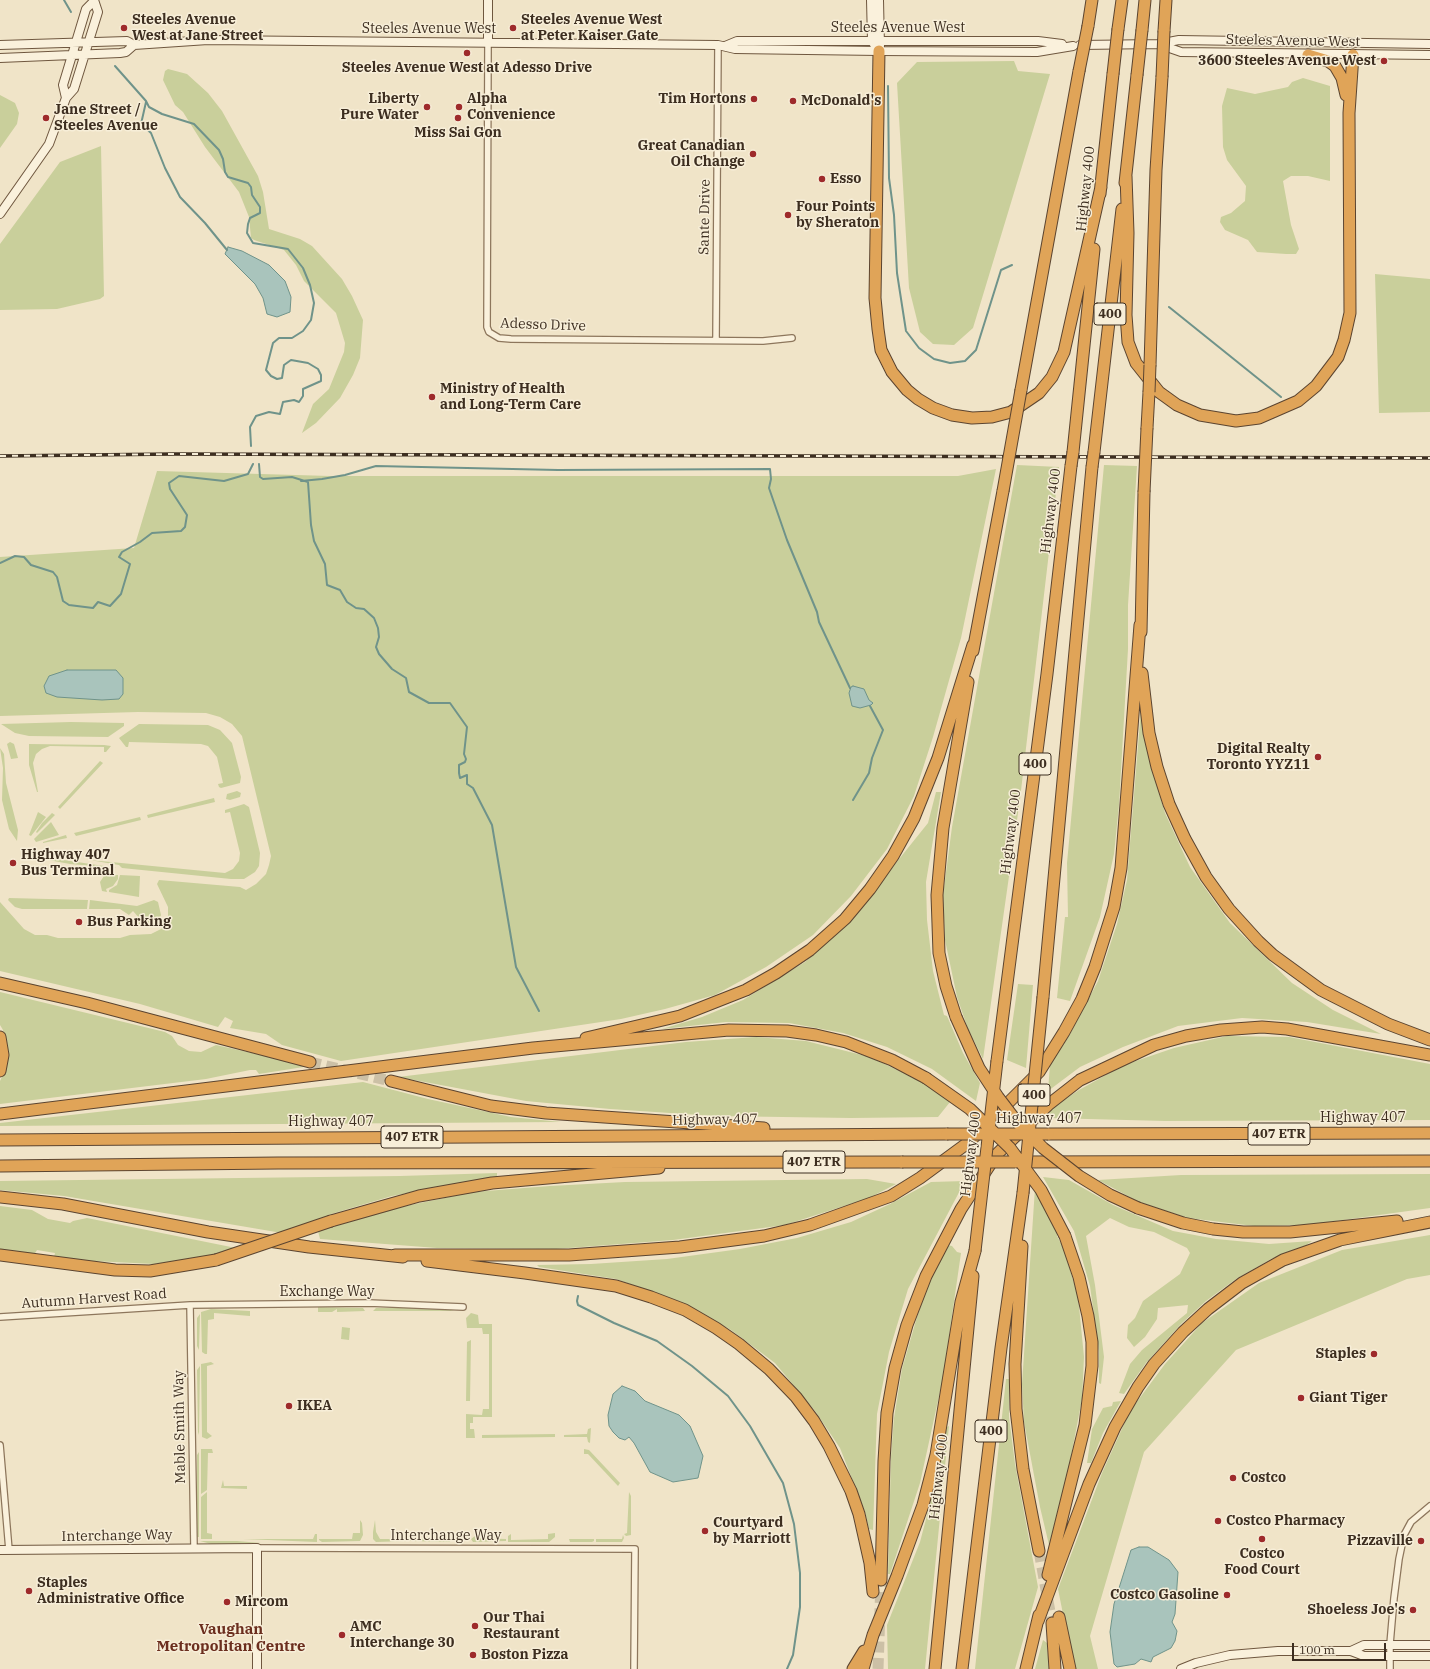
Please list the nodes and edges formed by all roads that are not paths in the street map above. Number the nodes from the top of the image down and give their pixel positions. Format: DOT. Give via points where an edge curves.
graph roads {
  1 [pos="488,0"];
  2 [pos="871,0"];
  3 [pos="880,0"];
  4 [pos="1092,0"];
  5 [pos="1122,0"];
  6 [pos="1145,0"];
  7 [pos="1166,0"];
  8 [pos="94,1"];
  9 [pos="803,41"];
  10 [pos="872,41"];
  11 [pos="88,42"];
  12 [pos="488,42"];
  13 [pos="76,43"];
  14 [pos="1158,44"];
  15 [pos="1430,44"];
  16 [pos="0,45"];
  17 [pos="134,45"];
  18 [pos="721,46"];
  19 [pos="880,46"];
  20 [pos="1354,49"];
  21 [pos="803,50"];
  22 [pos="85,54"];
  23 [pos="72,55"];
  24 [pos="1308,55"];
  25 [pos="1430,55"];
  26 [pos="0,58"];
  27 [pos="66,98"];
  28 [pos="1349,113"];
  29 [pos="1126,176"];
  30 [pos="1101,187"];
  31 [pos="0,214"];
  32 [pos="792,338"];
  33 [pos="716,340"];
  34 [pos="1140,625"];
  35 [pos="974,645"];
  36 [pos="0,982"];
  37 [pos="0,1038"];
  38 [pos="1430,1040"];
  39 [pos="533,1048"];
  40 [pos="1430,1055"];
  41 [pos="310,1062"];
  42 [pos="0,1071"];
  43 [pos="391,1081"];
  44 [pos="0,1114"];
  45 [pos="1430,1133"];
  46 [pos="824,1134"];
  47 [pos="0,1140"];
  48 [pos="1430,1161"];
  49 [pos="726,1162"];
  50 [pos="0,1166"];
  51 [pos="1023,1193"];
  52 [pos="0,1197"];
  53 [pos="1430,1217"];
  54 [pos="1430,1222"];
  55 [pos="975,1251"];
  56 [pos="395,1255"];
  57 [pos="0,1256"];
  58 [pos="190,1305"];
  59 [pos="463,1307"];
  60 [pos="0,1317"];
  61 [pos="0,1445"];
  62 [pos="1430,1506"];
  63 [pos="194,1548"];
  64 [pos="257,1548"];
  65 [pos="0,1550"];
  66 [pos="9,1550"];
  67 [pos="1039,1552"];
  68 [pos="881,1580"];
  69 [pos="873,1592"];
  70 [pos="1038,1621"];
  71 [pos="874,1635"];
  72 [pos="1390,1644"];
  73 [pos="1430,1645"];
  74 [pos="1352,1651"];
  75 [pos="1390,1656"];
  76 [pos="1430,1656"];
  77 [pos="257,1669"];
  78 [pos="634,1669"];
  79 [pos="853,1669"];
  80 [pos="863,1669"];
  81 [pos="935,1669"];
  82 [pos="962,1669"];
  83 [pos="1026,1669"];
  84 [pos="1055,1669"];
  85 [pos="1070,1669"];
  86 [pos="1181,1669"];
  87 [pos="1390,1669"];
  1 -- 12 [label="main road"];
  2 -- 10 [label="main road"];
  3 -- 19 [label="main road"];
  4 -- 35 [label="highway, bridge"];
  5 -- 30 [label="highway, Highway 400 / 400, bridge"];
  6 -- 29 [label="highway, 400, bridge"];
  7 -- 34 [label="highway, bridge" via="1156,170"];
  8 -- 11 [label="main road" via="98,12"];
  8 -- 13 [label="main road" via="86,9"];
  9 -- 10 [label="main road, Steeles Avenue West"];
  9 -- 18 [label="main road, Steeles Avenue West" via="737,41"];
  9 -- 21 [label="main road"];
  10 -- 19 [label="main road"];
  11 -- 13 [label="main road, Steeles Avenue West"];
  11 -- 17 [label="main road, Steeles Avenue West" via="127,41"];
  11 -- 22 [label="main road"];
  12 -- 17 [label="main road, Steeles Avenue West" via="208,40"];
  12 -- 18 [label="main road, Steeles Avenue West"];
  12 -- 33 [label="street, Adesso Drive" via="489,332 499,338 511,339"];
  13 -- 16 [label="main road, Steeles Avenue West"];
  13 -- 23 [label="main road"];
  14 -- 19 [label="main road, Steeles Avenue West" via="1073,46 1037,52"];
  14 -- 20 [label="main road, Steeles Avenue West" via="1179,40"];
  14 -- 24 [label="main road, Steeles Avenue West" via="1181,52"];
  15 -- 20 [label="main road, Steeles Avenue West"];
  17 -- 22 [label="main road, Steeles Avenue West" via="126,52"];
  18 -- 21 [label="main road, Steeles Avenue West" via="735,49"];
  18 -- 33 [label="street, Sante Drive"];
  19 -- 21 [label="main road, Steeles Avenue West"];
  19 -- 30 [label="highway" via="875,298 878,329 881,350 892,372 918,399 939,410 972,418 992,417 1011,412 1039,393 1052,377 1064,352"];
  20 -- 24 [label="main road, Steeles Avenue West"];
  20 -- 25 [label="main road, Steeles Avenue West"];
  20 -- 28 [label="highway"];
  22 -- 23 [label="main road, Steeles Avenue West"];
  22 -- 27 [label="main road" via="74,89"];
  23 -- 26 [label="main road, Steeles Avenue West"];
  23 -- 27 [label="main road" via="63,85"];
  24 -- 28 [label="highway" via="1328,61 1339,72 1344,84"];
  27 -- 31 [label="main road" via="49,144"];
  28 -- 29 [label="highway" via="1350,313 1344,340 1338,357 1316,386 1298,401 1259,418 1236,421 1200,415 1177,405 1158,392 1136,363 1128,342 1126,315"];
  29 -- 51 [label="highway, 400, bridge" via="1092,467"];
  30 -- 55 [label="highway, Highway 400 / 400, bridge" via="1047,674"];
  32 -- 33 [label="street, Adesso Drive" via="763,341"];
  34 -- 38 [label="highway" via="1144,700 1157,767 1169,804 1185,840 1206,877 1229,909 1258,941 1305,980 1342,1003"];
  34 -- 56 [label="highway" via="1121,868 1114,907 1095,967 1082,999 1039,1072 969,1142 891,1196 810,1225 764,1236 680,1247 577,1254"];
  35 -- 39 [label="highway" via="938,758 914,818 893,856 845,919 810,950 776,973 716,1003 650,1024"];
  35 -- 53 [label="highway, bridge" via="943,828 937,895 939,953 956,1017 979,1068 1017,1122 1043,1148 1100,1190 1138,1208 1200,1227 1260,1233 1305,1231"];
  36 -- 41 [label="highway"];
  37 -- 42 [label="highway" via="3,1055"];
  39 -- 44 [label="highway"];
  39 -- 70 [label="highway, bridge" via="729,1030 787,1031 816,1035 846,1042 892,1060 926,1078 970,1109 1010,1148 1041,1190 1065,1236 1079,1277 1092,1342 1090,1390 1081,1443"];
  40 -- 68 [label="highway" via="1287,1029 1262,1027 1221,1030 1154,1044 1080,1080 1048,1104 997,1154 961,1209 926,1276 907,1325 895,1368 887,1413"];
  43 -- 46 [label="highway" via="491,1106 546,1113"];
  45 -- 46 [label="highway, Highway 407 / 407 ETR, bridge"];
  46 -- 47 [label="highway, Highway 407 / 407 ETR"];
  48 -- 49 [label="highway, 407 ETR, bridge"];
  49 -- 50 [label="highway, 407 ETR"];
  49 -- 57 [label="highway, bridge" via="492,1183 419,1196 331,1221 216,1260 150,1271 115,1270"];
  51 -- 67 [label="highway" via="1022,1259 1015,1364 1016,1409 1023,1469"];
  51 -- 82 [label="highway, 400" via="1001,1348"];
  52 -- 56 [label="highway" via="63,1204 208,1232 309,1247"];
  54 -- 70 [label="highway" via="1340,1240 1283,1260 1242,1283 1183,1332 1138,1387 1115,1427 1086,1492"];
  55 -- 71 [label="highway" via="960,1309 936,1455 925,1498"];
  55 -- 81 [label="highway, Highway 400 / 400"];
  56 -- 69 [label="highway" via="616,1286 685,1310 728,1336 769,1369 796,1397 829,1446 859,1514 870,1563"];
  58 -- 59 [label="street, Exchange Way" via="370,1303"];
  58 -- 60 [label="street, Autumn Harvest Road"];
  58 -- 63 [label="street, Mable Smith Way"];
  61 -- 66 [label="street"];
  62 -- 72 [label="street" via="1411,1522 1404,1535"];
  63 -- 64 [label="main road, Interchange Way"];
  63 -- 66 [label="main road, Interchange Way"];
  64 -- 77 [label="main road"];
  64 -- 78 [label="street, Interchange Way" via="634,1549"];
  65 -- 66 [label="main road, Interchange Way"];
  70 -- 83 [label="highway"];
  71 -- 79 [label="highway"];
  71 -- 80 [label="highway"];
  72 -- 73 [label="main road"];
  72 -- 74 [label="main road" via="1364,1645"];
  72 -- 75 [label="street"];
  74 -- 75 [label="main road" via="1364,1656"];
  74 -- 86 [label="main road" via="1278,1651 1230,1655"];
  75 -- 76 [label="main road"];
  75 -- 87 [label="street"];
  84 -- 85 [label="highway" via="1055,1620"];
}
